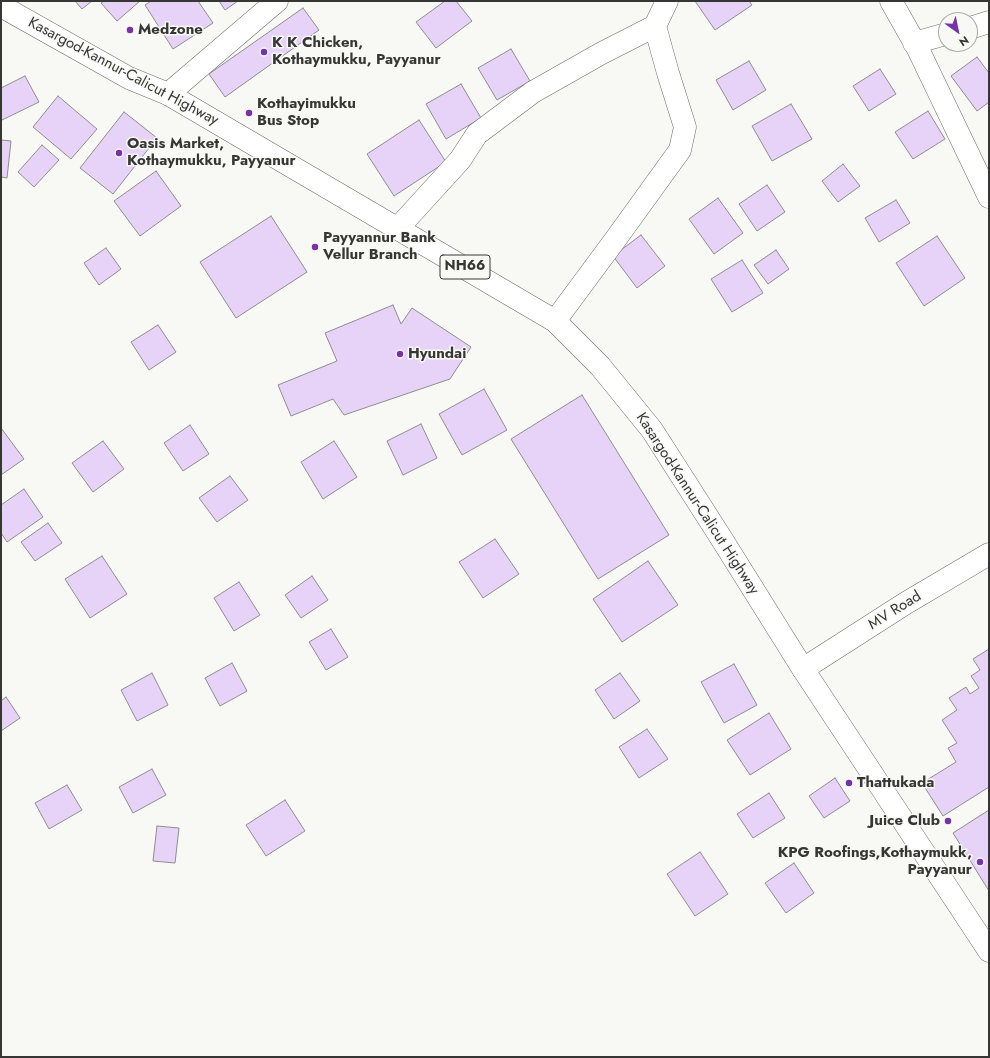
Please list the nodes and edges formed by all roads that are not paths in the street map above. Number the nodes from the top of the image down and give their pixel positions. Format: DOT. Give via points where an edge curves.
graph roads {
  1 [pos="277,1"];
  2 [pos="667,1"];
  3 [pos="891,1"];
  4 [pos="1,6"];
  5 [pos="989,22"];
  6 [pos="978,25"];
  7 [pos="655,26"];
  8 [pos="938,36"];
  9 [pos="914,43"];
  10 [pos="168,94"];
  11 [pos="989,196"];
  12 [pos="398,228"];
  13 [pos="555,321"];
  14 [pos="989,554"];
  15 [pos="803,669"];
  16 [pos="989,951"];
  1 -- 10 [label="main road"];
  2 -- 7 [label="main road"];
  3 -- 9 [label="main road"];
  4 -- 10 [label="main road, Kasargod-Kannur-Calicut Highway / NH66" via="129,78"];
  5 -- 6 [label="main road"];
  7 -- 12 [label="main road" via="533,92 477,134 460,160"];
  7 -- 13 [label="main road" via="686,127 680,150"];
  8 -- 9 [label="main road"];
  9 -- 11 [label="main road"];
  10 -- 12 [label="main road, Kasargod-Kannur-Calicut Highway / NH66"];
  12 -- 13 [label="main road, Kasargod-Kannur-Calicut Highway / NH66"];
  13 -- 15 [label="main road, Kasargod-Kannur-Calicut Highway / NH66" via="600,366 652,430"];
  14 -- 15 [label="main road, MV Road"];
  15 -- 16 [label="main road, Kasargod-Kannur-Calicut Highway / NH66"];
}
